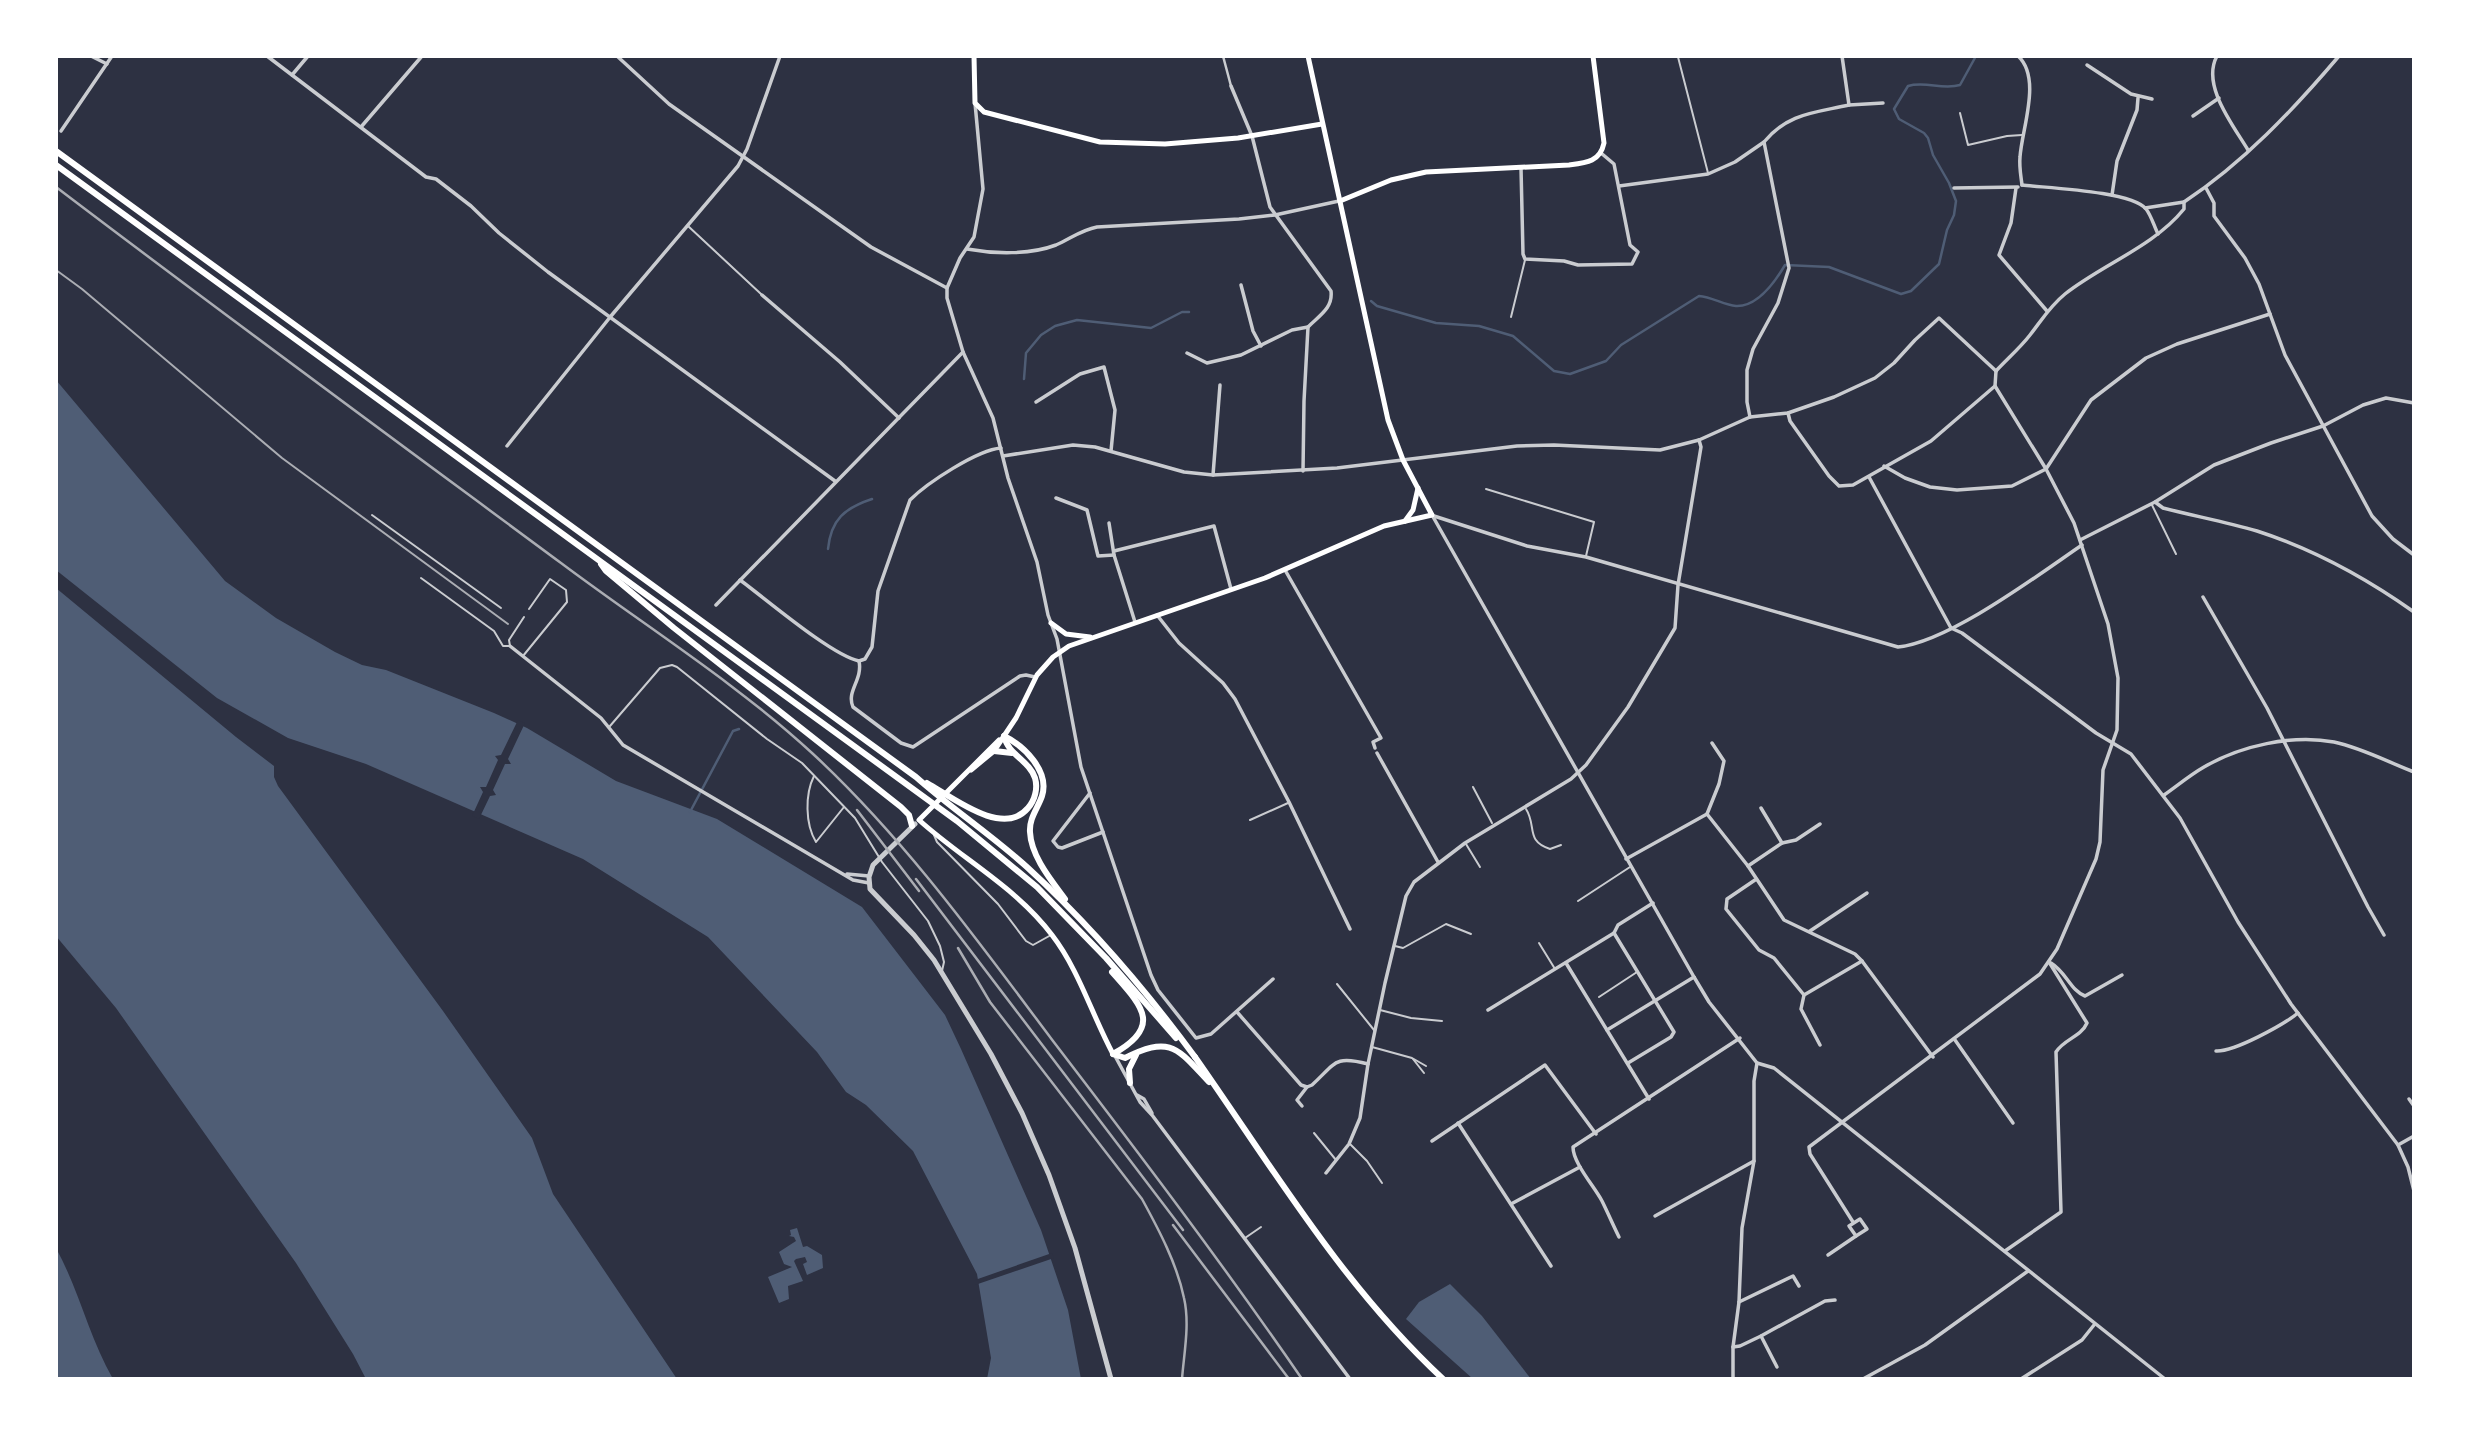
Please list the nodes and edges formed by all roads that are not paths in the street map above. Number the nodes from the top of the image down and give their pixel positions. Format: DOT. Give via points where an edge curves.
graph roads {
  1 [pos="91,56"];
  2 [pos="112,56"];
  3 [pos="267,56"];
  4 [pos="308,56"];
  5 [pos="422,56"];
  6 [pos="617,56"];
  7 [pos="779,56"];
  8 [pos="974,56"];
  9 [pos="1223,56"];
  10 [pos="1308,56"];
  11 [pos="1593,56"];
  12 [pos="1842,56"];
  13 [pos="2018,56"];
  14 [pos="2217,56"];
  15 [pos="2339,56"];
  16 [pos="1678,57"];
  17 [pos="107,64"];
  18 [pos="2087,65"];
  19 [pos="292,75"];
  20 [pos="1231,86"];
  21 [pos="2138,98"];
  22 [pos="2219,98"];
  23 [pos="2152,99"];
  24 [pos="975,103"];
  25 [pos="1883,103"];
  26 [pos="1849,105"];
  27 [pos="984,112"];
  28 [pos="1960,113"];
  29 [pos="2193,116"];
  30 [pos="976,118"];
  31 [pos="1322,124"];
  32 [pos="361,127"];
  33 [pos="61,131"];
  34 [pos="2023,135"];
  35 [pos="1252,136"];
  36 [pos="1764,142"];
  37 [pos="2248,150"];
  38 [pos="56,151"];
  39 [pos="1601,153"];
  40 [pos="744,155"];
  41 [pos="56,165"];
  42 [pos="1521,167"];
  43 [pos="1708,174"];
  44 [pos="2022,185"];
  45 [pos="1619,186"];
  46 [pos="1954,188"];
  47 [pos="2016,188"];
  48 [pos="2206,188"];
  49 [pos="2112,195"];
  50 [pos="1340,201"];
  51 [pos="2184,202"];
  52 [pos="2145,208"];
  53 [pos="1275,215"];
  54 [pos="688,226"];
  55 [pos="2158,234"];
  56 [pos="967,248"];
  57 [pos="1525,259"];
  58 [pos="1241,285"];
  59 [pos="947,288"];
  60 [pos="762,295"];
  61 [pos="2048,310"];
  62 [pos="2270,314"];
  63 [pos="611,316"];
  64 [pos="1511,317"];
  65 [pos="1308,327"];
  66 [pos="1261,346"];
  67 [pos="963,352"];
  68 [pos="1187,353"];
  69 [pos="1996,371"];
  70 [pos="1220,385"];
  71 [pos="1995,386"];
  72 [pos="1036,402"];
  73 [pos="2414,403"];
  74 [pos="1788,413"];
  75 [pos="1751,417"];
  76 [pos="899,418"];
  77 [pos="2323,426"];
  78 [pos="1699,440"];
  79 [pos="507,446"];
  80 [pos="1001,448"];
  81 [pos="1111,451"];
  82 [pos="1003,456"];
  83 [pos="1402,460"];
  84 [pos="1884,466"];
  85 [pos="2046,469"];
  86 [pos="1303,471"];
  87 [pos="1213,475"];
  88 [pos="1869,477"];
  89 [pos="835,481"];
  90 [pos="1418,488"];
  91 [pos="1486,489"];
  92 [pos="1056,498"];
  93 [pos="2153,503"];
  94 [pos="372,515"];
  95 [pos="1432,515"];
  96 [pos="1405,521"];
  97 [pos="1109,523"];
  98 [pos="2081,542"];
  99 [pos="1114,553"];
  100 [pos="2176,554"];
  101 [pos="2414,555"];
  102 [pos="595,557"];
  103 [pos="1586,557"];
  104 [pos="1284,569"];
  105 [pos="421,578"];
  106 [pos="740,580"];
  107 [pos="1678,585"];
  108 [pos="1231,589"];
  109 [pos="2203,597"];
  110 [pos="716,605"];
  111 [pos="501,608"];
  112 [pos="530,609"];
  113 [pos="2414,612"];
  114 [pos="1157,615"];
  115 [pos="524,617"];
  116 [pos="1135,622"];
  117 [pos="1051,623"];
  118 [pos="1951,628"];
  119 [pos="1093,637"];
  120 [pos="510,646"];
  121 [pos="1059,653"];
  122 [pos="523,656"];
  123 [pos="859,661"];
  124 [pos="1035,677"];
  125 [pos="609,726"];
  126 [pos="1004,736"];
  127 [pos="2284,741"];
  128 [pos="1712,743"];
  129 [pos="2111,743"];
  130 [pos="995,751"];
  131 [pos="1012,753"];
  132 [pos="971,770"];
  133 [pos="2414,772"];
  134 [pos="1577,773"];
  135 [pos="814,775"];
  136 [pos="916,777"];
  137 [pos="1473,787"];
  138 [pos="1091,793"];
  139 [pos="2164,795"];
  140 [pos="1289,803"];
  141 [pos="844,807"];
  142 [pos="1761,807"];
  143 [pos="1526,808"];
  144 [pos="1707,814"];
  145 [pos="919,820"];
  146 [pos="1250,821"];
  147 [pos="1819,824"];
  148 [pos="912,826"];
  149 [pos="1494,826"];
  150 [pos="931,828"];
  151 [pos="1103,832"];
  152 [pos="1465,843"];
  153 [pos="1782,843"];
  154 [pos="1561,845"];
  155 [pos="1626,859"];
  156 [pos="1438,862"];
  157 [pos="1631,866"];
  158 [pos="1748,866"];
  159 [pos="1480,867"];
  160 [pos="845,874"];
  161 [pos="1020,874"];
  162 [pos="869,876"];
  163 [pos="1755,880"];
  164 [pos="869,883"];
  165 [pos="1867,893"];
  166 [pos="1578,901"];
  167 [pos="1653,903"];
  168 [pos="1081,920"];
  169 [pos="1350,929"];
  170 [pos="1810,931"];
  171 [pos="1614,933"];
  172 [pos="1052,934"];
  173 [pos="1471,934"];
  174 [pos="2384,935"];
  175 [pos="1539,943"];
  176 [pos="1394,946"];
  177 [pos="1862,961"];
  178 [pos="2049,962"];
  179 [pos="1566,963"];
  180 [pos="1555,970"];
  181 [pos="942,972"];
  182 [pos="1638,972"];
  183 [pos="2122,975"];
  184 [pos="1694,976"];
  185 [pos="1273,979"];
  186 [pos="1337,985"];
  187 [pos="1804,995"];
  188 [pos="1599,996"];
  189 [pos="1655,1000"];
  190 [pos="1379,1009"];
  191 [pos="1488,1010"];
  192 [pos="1237,1012"];
  193 [pos="2298,1013"];
  194 [pos="1442,1021"];
  195 [pos="1607,1030"];
  196 [pos="1375,1031"];
  197 [pos="1740,1038"];
  198 [pos="1955,1040"];
  199 [pos="1820,1045"];
  200 [pos="1371,1046"];
  201 [pos="1140,1051"];
  202 [pos="2216,1051"];
  203 [pos="1113,1054"];
  204 [pos="1195,1057"];
  205 [pos="1933,1057"];
  206 [pos="1412,1058"];
  207 [pos="1628,1063"];
  208 [pos="1757,1063"];
  209 [pos="1368,1064"];
  210 [pos="1426,1066"];
  211 [pos="1424,1073"];
  212 [pos="1130,1083"];
  213 [pos="1307,1087"];
  214 [pos="1218,1091"];
  215 [pos="1649,1099"];
  216 [pos="2409,1099"];
  217 [pos="1302,1106"];
  218 [pos="2414,1106"];
  219 [pos="1458,1123"];
  220 [pos="1844,1123"];
  221 [pos="2013,1123"];
  222 [pos="1314,1133"];
  223 [pos="1596,1134"];
  224 [pos="2414,1136"];
  225 [pos="1432,1141"];
  226 [pos="1349,1144"];
  227 [pos="2398,1145"];
  228 [pos="1337,1161"];
  229 [pos="1754,1161"];
  230 [pos="2414,1163"];
  231 [pos="1580,1167"];
  232 [pos="2409,1167"];
  233 [pos="1326,1173"];
  234 [pos="1381,1183"];
  235 [pos="2414,1191"];
  236 [pos="1511,1204"];
  237 [pos="1655,1216"];
  238 [pos="1853,1222"];
  239 [pos="1261,1227"];
  240 [pos="1856,1236"];
  241 [pos="1619,1237"];
  242 [pos="1244,1239"];
  243 [pos="2005,1251"];
  244 [pos="1828,1255"];
  245 [pos="1551,1266"];
  246 [pos="2028,1270"];
  247 [pos="1799,1286"];
  248 [pos="1835,1300"];
  249 [pos="1738,1302"];
  250 [pos="2094,1325"];
  251 [pos="1761,1336"];
  252 [pos="1733,1347"];
  253 [pos="1777,1367"];
  254 [pos="1111,1379"];
  255 [pos="1350,1379"];
  256 [pos="1443,1379"];
  257 [pos="1733,1379"];
  258 [pos="1863,1379"];
  259 [pos="2021,1379"];
  260 [pos="2165,1379"];
  1 -- 17 [label="street"];
  2 -- 17 [label="street"];
  3 -- 19 [label="street"];
  4 -- 19 [label="street"];
  5 -- 32 [label="street"];
  6 -- 40 [label="street" via="669,104"];
  7 -- 40 [label="street"];
  8 -- 24 [label="main road"];
  9 -- 20 [label="street"];
  10 -- 31 [label="main road"];
  11 -- 39 [label="main road" via="1604,137"];
  12 -- 26 [label="street"];
  13 -- 34 [label="street" via="2029,74 2030,89"];
  14 -- 22 [label="street" via="2211,65"];
  15 -- 37 [label="street" via="2295,108"];
  16 -- 43 [label="lane"];
  17 -- 33 [label="street"];
  18 -- 21 [label="street"];
  19 -- 32 [label="street"];
  20 -- 35 [label="street"];
  21 -- 23 [label="street"];
  21 -- 49 [label="street" via="2117,161"];
  22 -- 29 [label="street"];
  22 -- 37 [label="street"];
  24 -- 27 [label="main road"];
  24 -- 30 [label="street"];
  25 -- 26 [label="street"];
  26 -- 36 [label="street" via="1799,116 1777,127"];
  27 -- 30 [label="street"];
  27 -- 35 [label="main road" via="1100,142 1165,145"];
  28 -- 34 [label="lane" via="1968,145"];
  30 -- 56 [label="street" via="983,189 974,237"];
  31 -- 35 [label="main road"];
  31 -- 50 [label="main road"];
  32 -- 63 [label="street" via="471,205 509,241"];
  34 -- 44 [label="street"];
  35 -- 53 [label="street"];
  36 -- 43 [label="street"];
  36 -- 75 [label="street" via="1788,268 1778,303 1747,370"];
  37 -- 48 [label="street"];
  38 -- 136 [label="main road"];
  39 -- 42 [label="main road" via="1587,163"];
  39 -- 45 [label="street" via="1614,164"];
  40 -- 54 [label="street"];
  40 -- 59 [label="street" via="870,247"];
  41 -- 102 [label="main road"];
  42 -- 50 [label="main road" via="1426,172 1391,180"];
  42 -- 57 [label="street"];
  43 -- 45 [label="street"];
  44 -- 47 [label="street"];
  44 -- 49 [label="street"];
  45 -- 57 [label="street" via="1630,245 1639,252 1632,264 1578,265"];
  46 -- 47 [label="street"];
  47 -- 61 [label="street" via="2011,223 1999,255"];
  48 -- 51 [label="street"];
  48 -- 62 [label="street" via="2214,203 2214,216 2245,258"];
  49 -- 52 [label="street"];
  50 -- 53 [label="street"];
  50 -- 83 [label="main road" via="1381,391"];
  51 -- 52 [label="street"];
  51 -- 55 [label="street" via="2184,209"];
  52 -- 55 [label="street"];
  53 -- 56 [label="street" via="1097,226 1032,251"];
  53 -- 65 [label="street" via="1331,291 1329,307"];
  54 -- 60 [label="lane"];
  54 -- 63 [label="street"];
  55 -- 61 [label="street" via="2090,275"];
  56 -- 59 [label="street"];
  57 -- 64 [label="lane"];
  58 -- 66 [label="street"];
  59 -- 67 [label="street"];
  60 -- 76 [label="street"];
  61 -- 69 [label="street"];
  62 -- 77 [label="street" via="2285,355"];
  62 -- 85 [label="street" via="2176,344 2121,375 2091,400"];
  63 -- 79 [label="street"];
  63 -- 89 [label="street"];
  65 -- 66 [label="street"];
  65 -- 86 [label="street"];
  66 -- 68 [label="street" via="1207,363"];
  67 -- 76 [label="street"];
  67 -- 80 [label="street" via="993,418"];
  69 -- 71 [label="street"];
  69 -- 74 [label="street" via="1939,318 1875,378"];
  70 -- 87 [label="street"];
  71 -- 84 [label="street" via="1931,441"];
  71 -- 85 [label="street"];
  72 -- 81 [label="street" via="1080,374 1104,367 1115,410"];
  73 -- 77 [label="street" via="2386,398"];
  74 -- 75 [label="street"];
  74 -- 88 [label="street" via="1839,486"];
  75 -- 78 [label="street"];
  76 -- 89 [label="street"];
  77 -- 93 [label="street" via="2214,466"];
  77 -- 101 [label="street" via="2372,516"];
  78 -- 83 [label="street" via="1660,450 1517,446"];
  78 -- 107 [label="street"];
  80 -- 82 [label="street"];
  80 -- 123 [label="street" via="984,452 940,477 910,500 878,592 872,648"];
  81 -- 82 [label="street" via="1073,445"];
  81 -- 87 [label="street" via="1184,472"];
  82 -- 117 [label="street"];
  83 -- 86 [label="street"];
  83 -- 90 [label="main road"];
  84 -- 85 [label="street" via="1930,487 1957,490 2012,486"];
  84 -- 88 [label="street"];
  85 -- 98 [label="street"];
  86 -- 87 [label="street"];
  88 -- 118 [label="street"];
  89 -- 106 [label="street"];
  90 -- 95 [label="main road"];
  90 -- 96 [label="main road"];
  91 -- 103 [label="lane" via="1594,522"];
  92 -- 99 [label="street" via="1087,510 1098,556"];
  93 -- 98 [label="street"];
  93 -- 100 [label="lane"];
  93 -- 113 [label="street" via="2299,547 2370,583"];
  94 -- 111 [label="lane"];
  95 -- 96 [label="main road"];
  95 -- 103 [label="street" via="1527,546"];
  95 -- 134 [label="street"];
  96 -- 104 [label="main road"];
  97 -- 99 [label="street"];
  98 -- 118 [label="street" via="2013,592"];
  98 -- 129 [label="street" via="2115,657 2118,703"];
  99 -- 108 [label="street" via="1214,526"];
  99 -- 116 [label="street"];
  102 -- 148 [label="main road" via="645,604 901,807"];
  102 -- 161 [label="main road" via="957,821"];
  103 -- 107 [label="street"];
  104 -- 108 [label="main road"];
  104 -- 156 [label="street" via="1381,738 1373,742 1376,750"];
  105 -- 120 [label="lane" via="494,632 503,646"];
  106 -- 110 [label="street"];
  106 -- 123 [label="street" via="817,637"];
  107 -- 118 [label="street" via="1898,647"];
  107 -- 134 [label="street" via="1675,628 1628,707"];
  108 -- 114 [label="main road"];
  109 -- 127 [label="street"];
  112 -- 122 [label="lane" via="550,579 566,590 567,602"];
  114 -- 116 [label="main road"];
  114 -- 140 [label="street" via="1235,699"];
  115 -- 120 [label="lane" via="509,640"];
  116 -- 119 [label="main road"];
  117 -- 119 [label="main road" via="1069,635"];
  117 -- 121 [label="street"];
  118 -- 129 [label="street"];
  119 -- 121 [label="main road"];
  120 -- 122 [label="street"];
  121 -- 124 [label="main road"];
  121 -- 138 [label="street" via="1080,763"];
  122 -- 125 [label="street"];
  123 -- 124 [label="street" via="860,677 851,694 853,707 913,747 1020,676"];
  124 -- 126 [label="main road"];
  125 -- 135 [label="lane" via="660,668 672,665"];
  125 -- 160 [label="street" via="624,745"];
  126 -- 130 [label="main road"];
  126 -- 131 [label="main road"];
  126 -- 132 [label="main road"];
  126 -- 168 [label="main road" via="1041,771 1043,792 1030,823 1031,840 1047,874"];
  127 -- 133 [label="street" via="2333,742"];
  127 -- 139 [label="street" via="2205,766"];
  127 -- 174 [label="street"];
  128 -- 144 [label="street" via="1724,761"];
  129 -- 139 [label="street" via="2131,754"];
  129 -- 178 [label="street" via="2096,859"];
  130 -- 131 [label="main road"];
  130 -- 132 [label="main road"];
  131 -- 136 [label="main road" via="1036,781 1034,799 1012,819 987,816"];
  132 -- 145 [label="main road"];
  134 -- 143 [label="street"];
  134 -- 155 [label="street"];
  135 -- 141 [label="lane"];
  135 -- 141 [label="lane" via="808,809 816,842"];
  136 -- 168 [label="main road" via="1008,850"];
  137 -- 149 [label="lane"];
  138 -- 151 [label="street"];
  138 -- 151 [label="street" via="1053,841 1062,848"];
  139 -- 193 [label="street"];
  140 -- 146 [label="lane"];
  140 -- 169 [label="street"];
  141 -- 181 [label="lane" via="928,921 940,946"];
  142 -- 153 [label="street"];
  143 -- 149 [label="street"];
  143 -- 154 [label="lane" via="1531,831 1541,846"];
  144 -- 155 [label="street"];
  144 -- 158 [label="street"];
  145 -- 148 [label="street"];
  145 -- 172 [label="main road" via="1004,887"];
  147 -- 153 [label="street" via="1797,840"];
  148 -- 162 [label="street" via="875,862"];
  149 -- 152 [label="street"];
  150 -- 172 [label="lane" via="937,842 998,904 1026,941 1037,943"];
  151 -- 192 [label="street" via="1154,982 1194,1037 1211,1034"];
  152 -- 156 [label="street"];
  152 -- 159 [label="lane"];
  153 -- 158 [label="street"];
  155 -- 157 [label="street"];
  156 -- 176 [label="street" via="1414,881 1405,896"];
  157 -- 166 [label="lane"];
  157 -- 167 [label="street"];
  158 -- 163 [label="street"];
  160 -- 162 [label="street"];
  160 -- 164 [label="street"];
  161 -- 203 [label="main road" via="1140,1005 1139,1035"];
  161 -- 204 [label="main road" via="1072,922"];
  162 -- 164 [label="street"];
  163 -- 170 [label="street" via="1784,920"];
  163 -- 187 [label="street" via="1727,899 1726,909"];
  164 -- 181 [label="street" via="875,896"];
  165 -- 170 [label="street"];
  167 -- 171 [label="street" via="1618,925"];
  167 -- 184 [label="street"];
  168 -- 204 [label="main road"];
  170 -- 177 [label="street"];
  171 -- 179 [label="street"];
  171 -- 182 [label="street"];
  172 -- 203 [label="main road"];
  173 -- 176 [label="lane" via="1446,925 1403,948"];
  175 -- 180 [label="lane"];
  176 -- 190 [label="street"];
  177 -- 187 [label="street"];
  177 -- 205 [label="street"];
  178 -- 183 [label="street" via="2085,996"];
  178 -- 198 [label="street" via="2034,981"];
  178 -- 243 [label="street" via="2087,1023 2056,1052 2061,1212"];
  179 -- 180 [label="street"];
  179 -- 195 [label="street"];
  180 -- 191 [label="street"];
  181 -- 254 [label="street" via="1032,1134 1075,1248"];
  182 -- 188 [label="lane"];
  182 -- 189 [label="street"];
  184 -- 189 [label="street"];
  184 -- 197 [label="street"];
  185 -- 192 [label="street"];
  186 -- 196 [label="lane"];
  187 -- 199 [label="street" via="1801,1009"];
  189 -- 195 [label="street"];
  189 -- 207 [label="street" via="1674,1032"];
  190 -- 194 [label="lane"];
  190 -- 196 [label="street"];
  192 -- 213 [label="street"];
  193 -- 202 [label="street" via="2272,1031 2226,1052"];
  193 -- 227 [label="street"];
  195 -- 207 [label="street"];
  196 -- 200 [label="street"];
  197 -- 208 [label="street"];
  197 -- 215 [label="street"];
  198 -- 205 [label="street"];
  198 -- 221 [label="street"];
  200 -- 206 [label="lane"];
  200 -- 209 [label="street"];
  201 -- 203 [label="main road" via="1125,1058"];
  201 -- 212 [label="main road" via="1130,1065"];
  201 -- 214 [label="main road" via="1172,1048"];
  203 -- 212 [label="street"];
  204 -- 214 [label="main road"];
  205 -- 220 [label="street"];
  206 -- 210 [label="lane"];
  206 -- 211 [label="lane"];
  207 -- 215 [label="street"];
  208 -- 220 [label="street" via="1774,1068"];
  208 -- 229 [label="street"];
  209 -- 213 [label="street" via="1341,1059"];
  209 -- 226 [label="street" via="1360,1118"];
  212 -- 242 [label="street"];
  213 -- 217 [label="street" via="1297,1100"];
  214 -- 256 [label="main road" via="1342,1269"];
  215 -- 223 [label="street"];
  216 -- 218 [label="street"];
  219 -- 223 [label="street" via="1545,1065"];
  219 -- 225 [label="street"];
  219 -- 236 [label="street"];
  220 -- 238 [label="street" via="1809,1147"];
  220 -- 243 [label="street"];
  222 -- 228 [label="lane"];
  223 -- 231 [label="street" via="1573,1147"];
  224 -- 227 [label="street"];
  226 -- 228 [label="street"];
  226 -- 234 [label="lane"];
  227 -- 232 [label="street"];
  228 -- 233 [label="street"];
  229 -- 237 [label="street"];
  229 -- 249 [label="street" via="1742,1228"];
  230 -- 232 [label="street"];
  231 -- 236 [label="street"];
  231 -- 241 [label="street"];
  232 -- 235 [label="street"];
  236 -- 245 [label="street"];
  238 -- 240 [label="street" via="1849,1226"];
  238 -- 240 [label="street" via="1860,1219 1867,1229"];
  239 -- 242 [label="lane"];
  240 -- 244 [label="street"];
  242 -- 255 [label="street"];
  243 -- 246 [label="street"];
  246 -- 250 [label="street"];
  246 -- 258 [label="street" via="1925,1345"];
  247 -- 249 [label="street" via="1793,1276"];
  248 -- 251 [label="street"];
  249 -- 252 [label="street"];
  250 -- 259 [label="street" via="2082,1340"];
  250 -- 260 [label="street"];
  251 -- 252 [label="street"];
  251 -- 253 [label="street"];
  252 -- 257 [label="street"];
}
